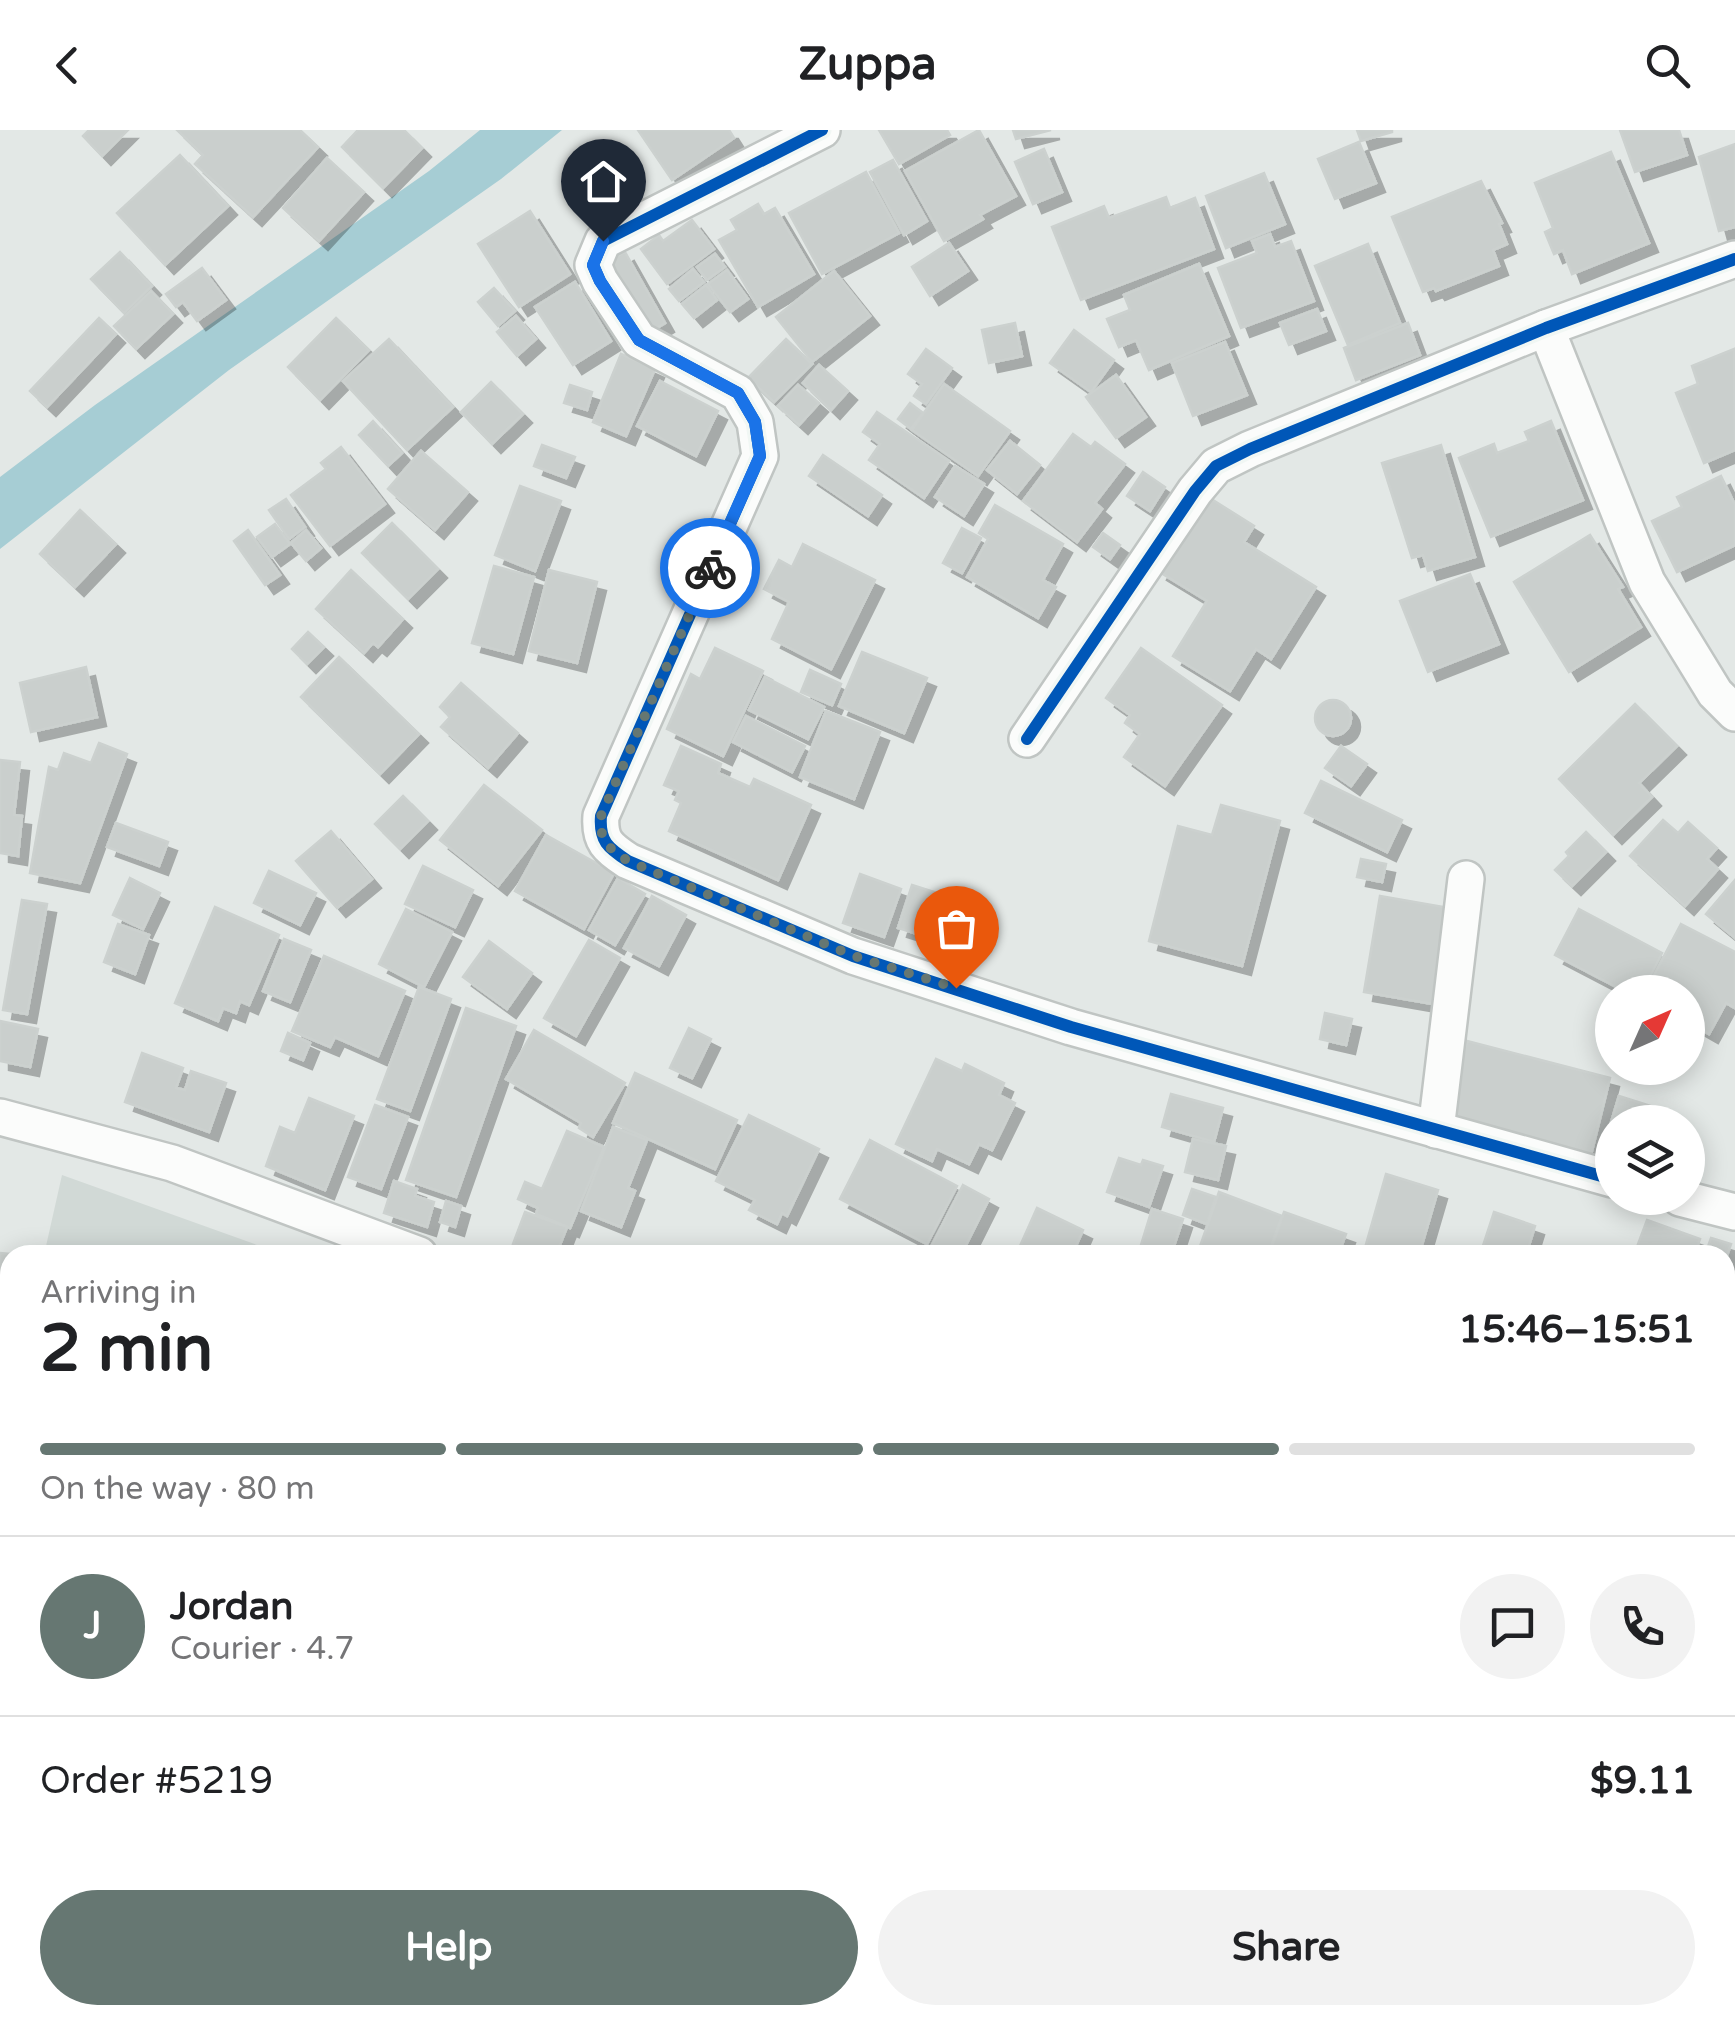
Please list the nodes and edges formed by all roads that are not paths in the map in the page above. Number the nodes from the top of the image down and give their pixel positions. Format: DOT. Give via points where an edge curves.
graph roads {
  1 [pos="822,130"];
  2 [pos="1735,259"];
  3 [pos="1546,328"];
  4 [pos="1735,713"];
  5 [pos="1027,739"];
  6 [pos="1466,879"];
  7 [pos="0,1117"];
  8 [pos="1436,1130"];
  9 [pos="1595,1174"];
  10 [pos="1705,1204"];
  11 [pos="1735,1212"];
  12 [pos="392,1245"];
  1 -- 8 [label="street" via="603,241 596,254 600,281 639,340 738,393 755,422 760,456 601,816 599,835 628,861 854,956 1071,1027"];
  2 -- 3 [label="street"];
  3 -- 4 [label="street" via="1648,582 1715,693"];
  3 -- 5 [label="street" via="1216,466"];
  6 -- 8 [label="street"];
  7 -- 12 [label="street" via="172,1163"];
  8 -- 9 [label="street"];
  10 -- 11 [label="street"];
}
